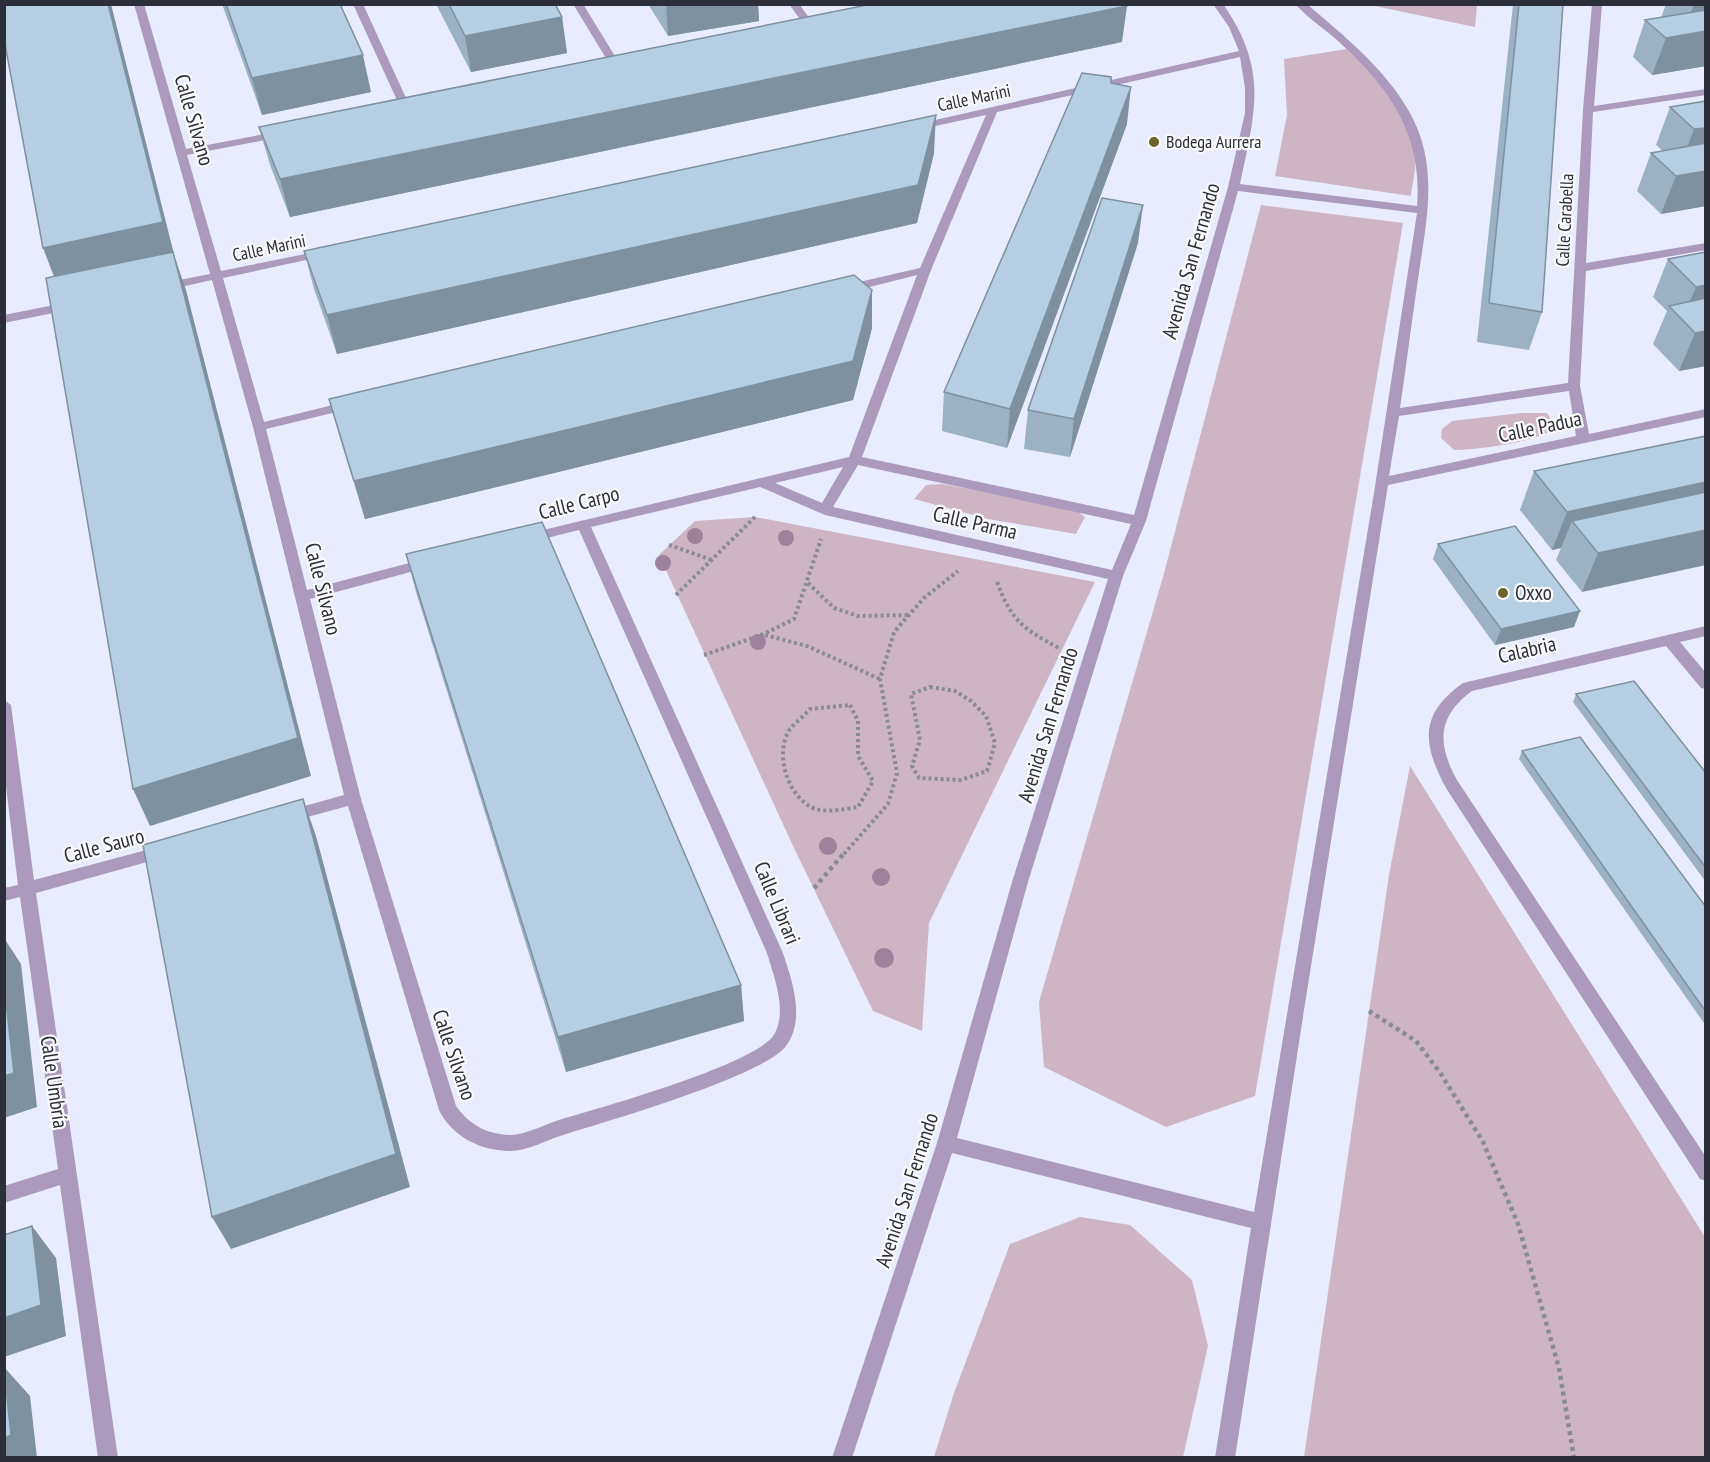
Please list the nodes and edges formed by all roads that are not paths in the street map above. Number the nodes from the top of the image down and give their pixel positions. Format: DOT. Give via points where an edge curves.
graph roads {
  1 [pos="139,4"];
  2 [pos="358,4"];
  3 [pos="578,4"];
  4 [pos="794,4"];
  5 [pos="1218,4"];
  6 [pos="1300,4"];
  7 [pos="1598,4"];
  8 [pos="800,29"];
  9 [pos="1245,53"];
  10 [pos="628,64"];
  11 [pos="616,66"];
  12 [pos="604,68"];
  13 [pos="1706,92"];
  14 [pos="418,107"];
  15 [pos="1588,111"];
  16 [pos="992,112"];
  17 [pos="911,129"];
  18 [pos="294,131"];
  19 [pos="182,153"];
  20 [pos="1234,187"];
  21 [pos="1421,210"];
  22 [pos="1706,246"];
  23 [pos="343,249"];
  24 [pos="1580,268"];
  25 [pos="925,270"];
  26 [pos="215,276"];
  27 [pos="145,291"];
  28 [pos="833,292"];
  29 [pos="86,303"];
  30 [pos="4,319"];
  31 [pos="1574,386"];
  32 [pos="362,402"];
  33 [pos="1394,413"];
  34 [pos="1706,413"];
  35 [pos="259,427"];
  36 [pos="1584,438"];
  37 [pos="854,460"];
  38 [pos="761,482"];
  39 [pos="1382,482"];
  40 [pos="825,510"];
  41 [pos="1139,521"];
  42 [pos="583,524"];
  43 [pos="516,541"];
  44 [pos="437,561"];
  45 [pos="1116,576"];
  46 [pos="303,596"];
  47 [pos="1706,631"];
  48 [pos="1669,639"];
  49 [pos="1706,684"];
  50 [pos="4,705"];
  51 [pos="353,799"];
  52 [pos="274,820"];
  53 [pos="184,845"];
  54 [pos="27,889"];
  55 [pos="4,896"];
  56 [pos="512,1143"];
  57 [pos="946,1143"];
  58 [pos="1706,1173"];
  59 [pos="67,1174"];
  60 [pos="4,1195"];
  61 [pos="1261,1222"];
  62 [pos="108,1458"];
  63 [pos="842,1458"];
  64 [pos="1225,1458"];
  1 -- 19 [label="street, Calle Silvano"];
  2 -- 14 [label="street" via="400,110"];
  3 -- 11 [label="street"];
  4 -- 8 [label="street" via="817,26"];
  5 -- 9 [label="street, Avenida San Fernando"];
  6 -- 21 [label="street" via="1365,62 1403,106 1417,134 1424,168"];
  7 -- 15 [label="street, Calle Carabella"];
  9 -- 16 [label="street, Calle Marini"];
  9 -- 20 [label="street, Avenida San Fernando" via="1250,113"];
  10 -- 11 [label="street"];
  11 -- 12 [label="street"];
  13 -- 15 [label="street"];
  15 -- 24 [label="street, Calle Carabella"];
  16 -- 17 [label="street, Calle Marini"];
  16 -- 25 [label="street"];
  18 -- 19 [label="street"];
  19 -- 26 [label="street, Calle Silvano"];
  20 -- 21 [label="street"];
  20 -- 41 [label="street, Avenida San Fernando"];
  21 -- 33 [label="street"];
  22 -- 24 [label="street"];
  23 -- 26 [label="street, Calle Marini"];
  24 -- 31 [label="street, Calle Carabella"];
  25 -- 28 [label="street"];
  25 -- 37 [label="street"];
  26 -- 27 [label="street, Calle Marini"];
  26 -- 35 [label="street, Calle Silvano"];
  29 -- 30 [label="street"];
  31 -- 33 [label="street"];
  31 -- 36 [label="street, Calle Carabella"];
  32 -- 35 [label="street"];
  33 -- 39 [label="street"];
  34 -- 36 [label="street, Calle Padua"];
  35 -- 46 [label="street, Calle Silvano"];
  36 -- 39 [label="street, Calle Padua"];
  37 -- 38 [label="street, Calle Carpo"];
  37 -- 40 [label="street"];
  37 -- 41 [label="street, Calle Parma"];
  38 -- 40 [label="street"];
  38 -- 42 [label="street, Calle Carpo"];
  39 -- 61 [label="street"];
  40 -- 45 [label="street, Calle Parma"];
  41 -- 45 [label="street, Avenida San Fernando"];
  42 -- 43 [label="street, Calle Carpo"];
  42 -- 56 [label="street, Calle Librari" via="775,953 786,992 787,1028 779,1044 725,1073"];
  44 -- 46 [label="street"];
  45 -- 57 [label="street, Avenida San Fernando" via="1020,882"];
  46 -- 51 [label="street, Calle Silvano"];
  47 -- 48 [label="street, Calabria"];
  48 -- 49 [label="street"];
  48 -- 58 [label="street, Calabria" via="1468,687 1444,708 1437,728 1436,751 1451,784"];
  50 -- 54 [label="street, Calle Umbría"];
  51 -- 52 [label="street"];
  51 -- 56 [label="street, Calle Silvano" via="448,1110 461,1128 479,1139"];
  53 -- 54 [label="street, Calle Sauro"];
  54 -- 55 [label="street, Calle Sauro"];
  54 -- 59 [label="street, Calle Umbría"];
  57 -- 61 [label="street"];
  57 -- 63 [label="street, Avenida San Fernando"];
  59 -- 60 [label="street"];
  59 -- 62 [label="street, Calle Umbría"];
  61 -- 64 [label="street"];
}
